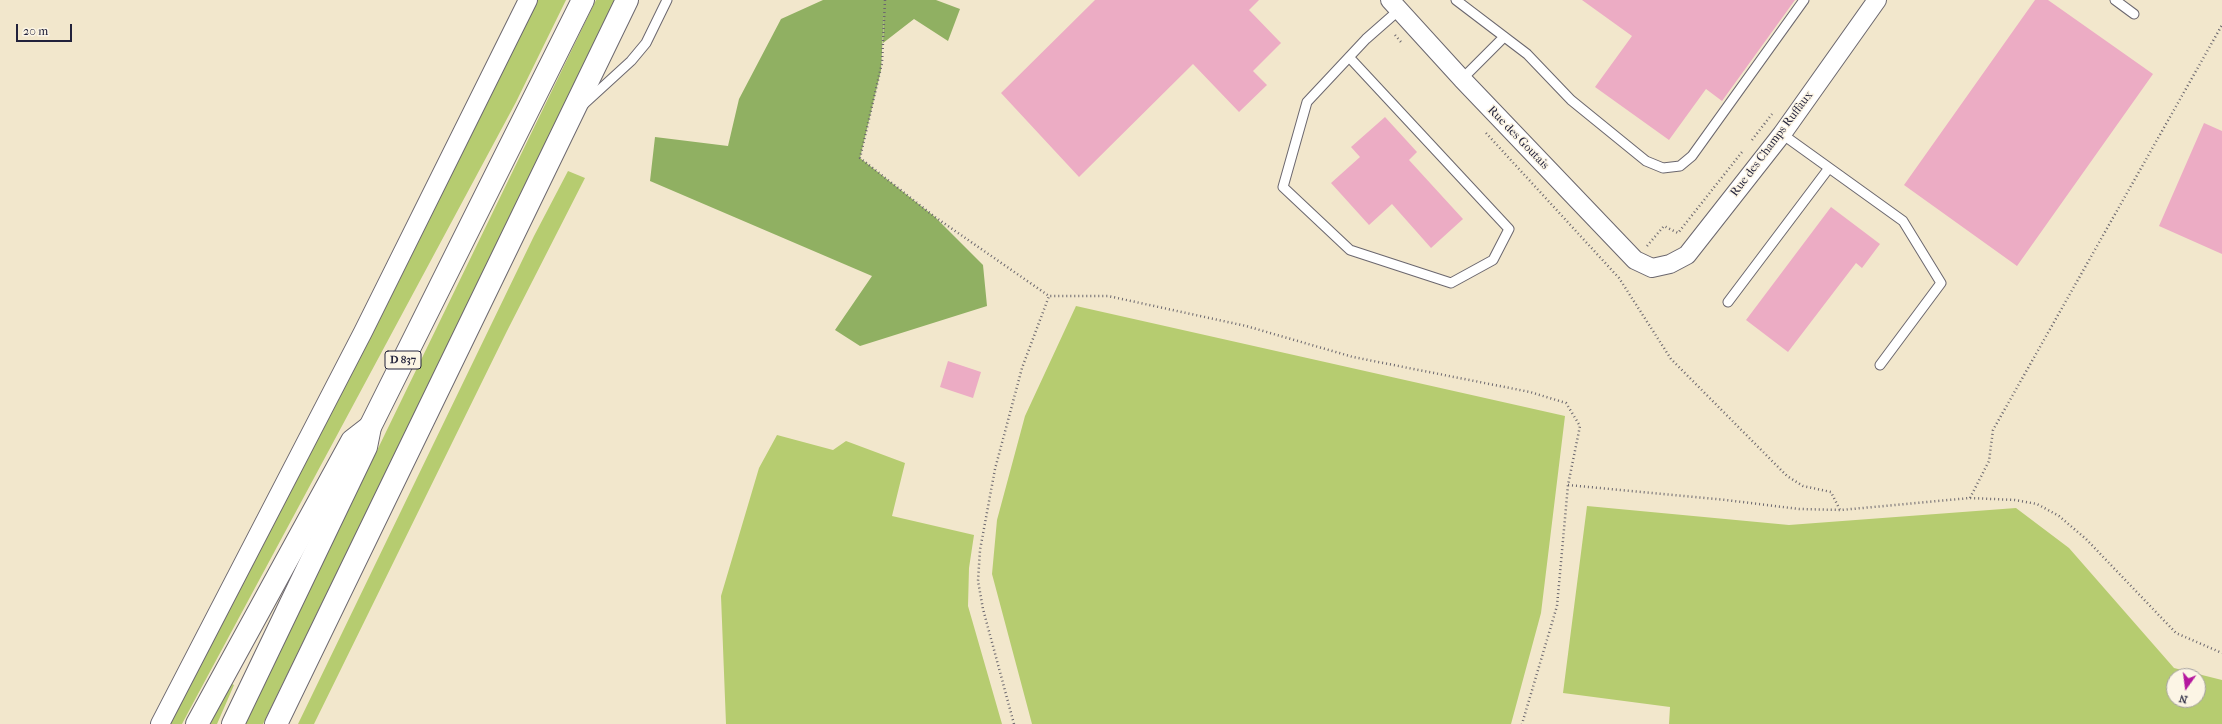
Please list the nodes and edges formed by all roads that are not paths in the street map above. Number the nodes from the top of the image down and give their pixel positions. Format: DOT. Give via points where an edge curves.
graph roads {
  1 [pos="528,0"];
  2 [pos="583,0"];
  3 [pos="627,0"];
  4 [pos="667,0"];
  5 [pos="1456,0"];
  6 [pos="1804,0"];
  7 [pos="1877,0"];
  8 [pos="2115,0"];
  9 [pos="1395,5"];
  10 [pos="2134,14"];
  11 [pos="1504,37"];
  12 [pos="1349,57"];
  13 [pos="1462,79"];
  14 [pos="571,116"];
  15 [pos="1782,134"];
  16 [pos="1829,168"];
  17 [pos="1652,268"];
  18 [pos="1728,302"];
  19 [pos="1880,365"];
  20 [pos="370,427"];
  21 [pos="160,724"];
  22 [pos="198,724"];
  23 [pos="233,724"];
  24 [pos="276,724"];
  1 -- 21 [label="street" via="363,332"];
  2 -- 20 [label="main road, D 837"];
  3 -- 14 [label="main road"];
  4 -- 14 [label="lane" via="646,43 605,86"];
  5 -- 11 [label="lane"];
  6 -- 11 [label="lane" via="1692,156 1680,166 1663,168 1646,161 1571,100 1527,54"];
  7 -- 15 [label="street, Rue des Champs Ruffaux"];
  8 -- 10 [label="lane"];
  9 -- 12 [label="lane"];
  9 -- 13 [label="street, Rue des Goutais"];
  11 -- 13 [label="lane"];
  12 -- 12 [label="lane" via="1307,102 1283,187 1350,250 1451,283 1493,260 1509,229"];
  13 -- 17 [label="street, Rue des Goutais" via="1635,260"];
  14 -- 24 [label="main road"];
  15 -- 16 [label="lane"];
  15 -- 17 [label="street, Rue des Champs Ruffaux" via="1687,255 1670,264"];
  16 -- 18 [label="lane"];
  16 -- 19 [label="lane" via="1903,221 1941,283"];
  20 -- 22 [label="main road" via="352,441"];
  20 -- 23 [label="main road, D 837" via="366,447"];
}
